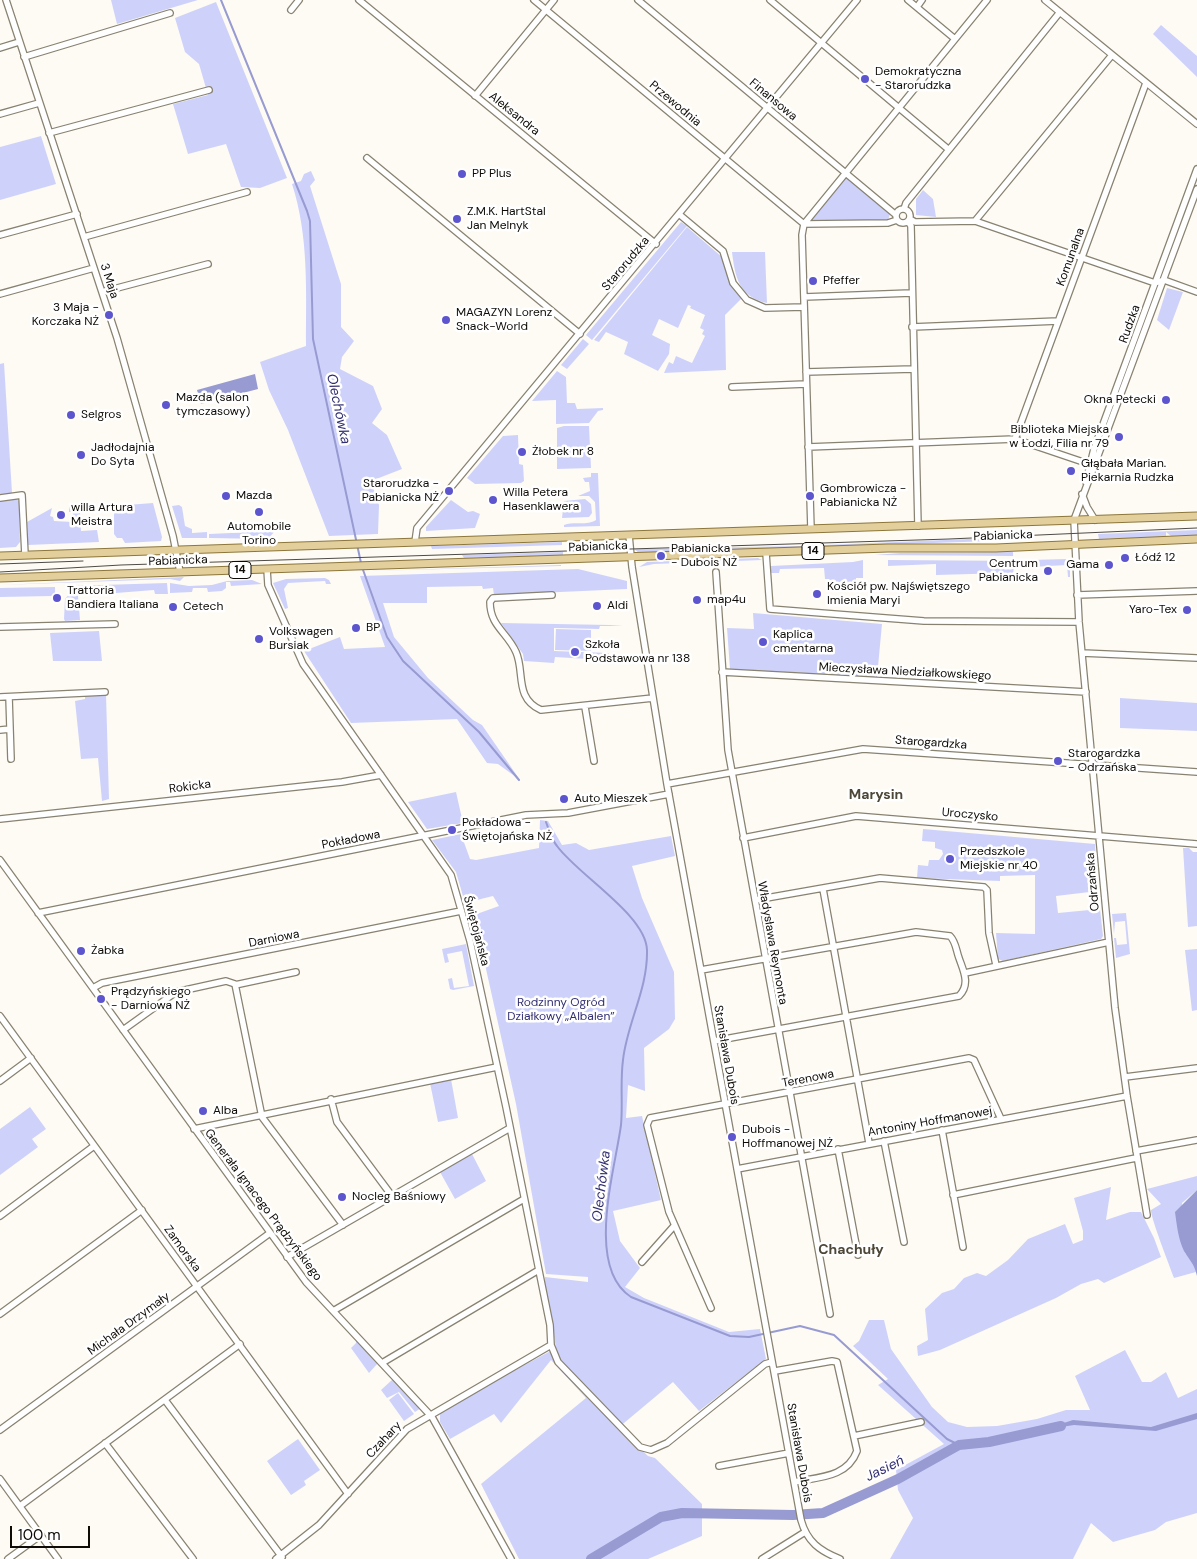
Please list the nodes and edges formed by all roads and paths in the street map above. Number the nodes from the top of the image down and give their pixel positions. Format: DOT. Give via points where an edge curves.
graph roads {
  1 [pos="6,0"];
  2 [pos="299,0"];
  3 [pos="359,0"];
  4 [pos="534,0"];
  5 [pos="554,0"];
  6 [pos="638,0"];
  7 [pos="770,0"];
  8 [pos="858,0"];
  9 [pos="908,0"];
  10 [pos="922,0"];
  11 [pos="988,0"];
  12 [pos="1045,0"];
  13 [pos="916,7"];
  14 [pos="291,10"];
  15 [pos="546,10"];
  16 [pos="1060,12"];
  17 [pos="170,13"];
  18 [pos="955,39"];
  19 [pos="20,42"];
  20 [pos="822,43"];
  21 [pos="0,48"];
  22 [pos="1112,55"];
  23 [pos="24,57"];
  24 [pos="1146,83"];
  25 [pos="209,90"];
  26 [pos="475,96"];
  27 [pos="39,103"];
  28 [pos="898,107"];
  29 [pos="767,108"];
  30 [pos="0,114"];
  31 [pos="1197,124"];
  32 [pos="50,133"];
  33 [pos="948,149"];
  34 [pos="367,158"];
  35 [pos="726,160"];
  36 [pos="1197,169"];
  37 [pos="845,172"];
  38 [pos="1197,189"];
  39 [pos="247,192"];
  40 [pos="1195,201"];
  41 [pos="904,209"];
  42 [pos="77,214"];
  43 [pos="680,215"];
  44 [pos="896,217"];
  45 [pos="909,220"];
  46 [pos="975,221"];
  47 [pos="804,224"];
  48 [pos="0,235"];
  49 [pos="84,237"];
  50 [pos="656,244"];
  51 [pos="1082,257"];
  52 [pos="208,264"];
  53 [pos="94,268"];
  54 [pos="1164,280"];
  55 [pos="1155,283"];
  56 [pos="102,292"];
  57 [pos="1197,292"];
  58 [pos="911,293"];
  59 [pos="0,294"];
  60 [pos="804,298"];
  61 [pos="804,307"];
  62 [pos="1058,321"];
  63 [pos="912,327"];
  64 [pos="580,334"];
  65 [pos="913,369"];
  66 [pos="806,372"];
  67 [pos="806,384"];
  68 [pos="732,387"];
  69 [pos="1015,439"];
  70 [pos="915,443"];
  71 [pos="808,447"];
  72 [pos="1089,464"];
  73 [pos="1085,486"];
  74 [pos="1082,494"];
  75 [pos="0,498"];
  76 [pos="1197,516"];
  77 [pos="1074,520"];
  78 [pos="1095,520"];
  79 [pos="918,526"];
  80 [pos="811,529"];
  81 [pos="629,535"];
  82 [pos="1197,539"];
  83 [pos="415,542"];
  84 [pos="1075,545"];
  85 [pos="176,550"];
  86 [pos="766,553"];
  87 [pos="25,555"];
  88 [pos="0,556"];
  89 [pos="630,557"];
  90 [pos="267,569"];
  91 [pos="180,572"];
  92 [pos="716,572"];
  93 [pos="0,578"];
  94 [pos="1197,591"];
  95 [pos="552,595"];
  96 [pos="1077,595"];
  97 [pos="1079,622"];
  98 [pos="115,624"];
  99 [pos="0,627"];
  100 [pos="1082,653"];
  101 [pos="1197,658"];
  102 [pos="722,672"];
  103 [pos="105,692"];
  104 [pos="1086,692"];
  105 [pos="0,697"];
  106 [pos="10,697"];
  107 [pos="653,698"];
  108 [pos="585,707"];
  109 [pos="0,730"];
  110 [pos="10,730"];
  111 [pos="11,759"];
  112 [pos="594,760"];
  113 [pos="1093,764"];
  114 [pos="732,772"];
  115 [pos="1197,772"];
  116 [pos="381,775"];
  117 [pos="667,784"];
  118 [pos="669,794"];
  119 [pos="0,819"];
  120 [pos="425,836"];
  121 [pos="1099,837"];
  122 [pos="743,838"];
  123 [pos="1197,844"];
  124 [pos="0,860"];
  125 [pos="823,889"];
  126 [pos="755,900"];
  127 [pos="461,911"];
  128 [pos="38,913"];
  129 [pos="1109,942"];
  130 [pos="834,948"];
  131 [pos="765,960"];
  132 [pos="996,965"];
  133 [pos="700,970"];
  134 [pos="296,972"];
  135 [pos="966,973"];
  136 [pos="235,984"];
  137 [pos="92,988"];
  138 [pos="0,1016"];
  139 [pos="846,1016"];
  140 [pos="778,1028"];
  141 [pos="123,1030"];
  142 [pos="714,1041"];
  143 [pos="31,1058"];
  144 [pos="497,1067"];
  145 [pos="1197,1068"];
  146 [pos="1124,1077"];
  147 [pos="858,1079"];
  148 [pos="0,1081"];
  149 [pos="789,1092"];
  150 [pos="1127,1096"];
  151 [pos="331,1100"];
  152 [pos="725,1105"];
  153 [pos="261,1113"];
  154 [pos="1001,1119"];
  155 [pos="194,1128"];
  156 [pos="510,1128"];
  157 [pos="942,1130"];
  158 [pos="1197,1140"];
  159 [pos="884,1141"];
  160 [pos="869,1143"];
  161 [pos="94,1146"];
  162 [pos="838,1149"];
  163 [pos="1136,1154"];
  164 [pos="801,1156"];
  165 [pos="737,1169"];
  166 [pos="953,1195"];
  167 [pos="392,1196"];
  168 [pos="524,1199"];
  169 [pos="142,1210"];
  170 [pos="1147,1215"];
  171 [pos="0,1216"];
  172 [pos="342,1225"];
  173 [pos="674,1226"];
  174 [pos="270,1233"];
  175 [pos="904,1242"];
  176 [pos="963,1247"];
  177 [pos="858,1255"];
  178 [pos="287,1258"];
  179 [pos="642,1262"];
  180 [pos="538,1271"];
  181 [pos="198,1287"];
  182 [pos="711,1308"];
  183 [pos="333,1310"];
  184 [pos="0,1314"];
  185 [pos="830,1314"];
  186 [pos="240,1344"];
  187 [pos="551,1345"];
  188 [pos="772,1362"];
  189 [pos="382,1363"];
  190 [pos="774,1371"];
  191 [pos="165,1400"];
  192 [pos="429,1414"];
  193 [pos="921,1422"];
  194 [pos="0,1430"];
  195 [pos="854,1436"];
  196 [pos="105,1443"];
  197 [pos="789,1454"];
  198 [pos="719,1466"];
  199 [pos="1,1482"];
  200 [pos="794,1482"];
  201 [pos="348,1494"];
  202 [pos="20,1506"];
  203 [pos="805,1532"];
  204 [pos="41,1535"];
  205 [pos="280,1558"];
  206 [pos="832,1558"];
  207 [pos="8,1559"];
  208 [pos="58,1559"];
  209 [pos="193,1559"];
  210 [pos="511,1559"];
  211 [pos="762,1559"];
  212 [pos="840,1559"];
  1 -- 19 [label="street, 3 Maja"];
  2 -- 14 [label="street"];
  3 -- 26 [label="street, Aleksandra"];
  4 -- 15 [label="street, Przewodnia"];
  5 -- 15 [label="street"];
  6 -- 29 [label="street, Finansowa"];
  7 -- 20 [label="street"];
  8 -- 20 [label="street, Starorudzka"];
  9 -- 13 [label="street"];
  10 -- 13 [label="street"];
  11 -- 18 [label="street"];
  12 -- 16 [label="street"];
  13 -- 18 [label="street"];
  15 -- 26 [label="street"];
  15 -- 35 [label="street, Przewodnia"];
  16 -- 22 [label="street"];
  16 -- 33 [label="street"];
  17 -- 23 [label="street"];
  18 -- 28 [label="street"];
  19 -- 21 [label="street"];
  19 -- 23 [label="street, 3 Maja"];
  20 -- 28 [label="street"];
  20 -- 29 [label="street, Starorudzka"];
  22 -- 24 [label="street"];
  22 -- 46 [label="street"];
  23 -- 27 [label="street, 3 Maja"];
  24 -- 31 [label="street"];
  24 -- 51 [label="street, Komunalna"];
  25 -- 32 [label="street"];
  26 -- 50 [label="street, Aleksandra"];
  27 -- 30 [label="street"];
  27 -- 32 [label="street, 3 Maja"];
  28 -- 33 [label="street"];
  28 -- 37 [label="street"];
  29 -- 35 [label="street, Starorudzka"];
  29 -- 37 [label="street, Finansowa"];
  32 -- 42 [label="street, 3 Maja"];
  33 -- 41 [label="street"];
  34 -- 64 [label="street"];
  35 -- 43 [label="street, Starorudzka"];
  35 -- 47 [label="street, Przewodnia"];
  36 -- 55 [label="street, Rudzka"];
  37 -- 44 [label="street, Finansowa"];
  37 -- 47 [label="street"];
  38 -- 40 [label="street, Rudzka"];
  39 -- 49 [label="street"];
  40 -- 54 [label="street, Rudzka"];
  41 -- 44 [label="street" via="898,211"];
  41 -- 45 [label="street" via="909,211"];
  42 -- 48 [label="street"];
  42 -- 49 [label="street, 3 Maja"];
  43 -- 50 [label="street, Starorudzka"];
  43 -- 61 [label="street" via="723,251 733,283 747,300 765,308"];
  44 -- 45 [label="street" via="902,223"];
  44 -- 47 [label="street" via="888,223"];
  45 -- 46 [label="street"];
  45 -- 58 [label="street"];
  46 -- 51 [label="street"];
  47 -- 60 [label="street"];
  49 -- 53 [label="street, 3 Maja"];
  50 -- 64 [label="street, Starorudzka"];
  51 -- 55 [label="street"];
  51 -- 62 [label="street, Komunalna"];
  52 -- 56 [label="street"];
  53 -- 56 [label="street, 3 Maja"];
  53 -- 59 [label="street"];
  54 -- 55 [label="street"];
  54 -- 57 [label="street"];
  54 -- 73 [label="street, Rudzka" via="1094,470"];
  55 -- 72 [label="street, Rudzka"];
  56 -- 85 [label="street, 3 Maja" via="136,400"];
  58 -- 60 [label="street"];
  58 -- 63 [label="street"];
  60 -- 61 [label="street"];
  61 -- 66 [label="street"];
  62 -- 63 [label="street"];
  62 -- 69 [label="street, Komunalna"];
  63 -- 65 [label="street"];
  64 -- 83 [label="street, Starorudzka" via="418,528"];
  65 -- 66 [label="street"];
  65 -- 70 [label="street"];
  66 -- 67 [label="street"];
  67 -- 68 [label="street"];
  67 -- 71 [label="street"];
  69 -- 70 [label="street"];
  69 -- 72 [label="street"];
  70 -- 71 [label="street"];
  70 -- 79 [label="street"];
  71 -- 80 [label="street"];
  72 -- 73 [label="street, Rudzka"];
  73 -- 74 [label="street, Rudzka"];
  74 -- 77 [label="street, Rudzka"];
  74 -- 78 [label="street"];
  75 -- 87 [label="street" via="22,495"];
  76 -- 78 [label="main road, Pabianicka / 14"];
  77 -- 78 [label="main road, Pabianicka / 14"];
  77 -- 79 [label="main road, Pabianicka / 14"];
  77 -- 84 [label="street, Rudzka"];
  79 -- 80 [label="main road, Pabianicka / 14"];
  80 -- 81 [label="main road, Pabianicka / 14"];
  81 -- 83 [label="main road, Pabianicka / 14"];
  81 -- 89 [label="street, Stanisława Dubois"];
  82 -- 84 [label="main road, Pabianicka / 14"];
  83 -- 85 [label="main road, Pabianicka / 14"];
  84 -- 86 [label="main road, Pabianicka / 14"];
  84 -- 96 [label="street, Odrzańska"];
  85 -- 87 [label="main road, Pabianicka / 14"];
  85 -- 91 [label="street, 3 Maja"];
  86 -- 89 [label="main road, Pabianicka / 14"];
  86 -- 97 [label="street" via="770,609 924,621"];
  87 -- 88 [label="main road, Pabianicka / 14"];
  89 -- 90 [label="main road, Pabianicka / 14"];
  89 -- 107 [label="street, Stanisława Dubois"];
  90 -- 91 [label="main road, Pabianicka / 14"];
  90 -- 116 [label="street, Świętojańska" via="269,587 300,658"];
  91 -- 93 [label="main road, Pabianicka / 14"];
  92 -- 102 [label="street, Władysława Reymonta"];
  94 -- 96 [label="street"];
  95 -- 108 [label="street" via="491,599 492,618 518,657 520,683 536,707 541,710"];
  96 -- 97 [label="street, Odrzańska"];
  97 -- 100 [label="street, Odrzańska"];
  98 -- 99 [label="street"];
  100 -- 101 [label="street"];
  100 -- 104 [label="street, Odrzańska"];
  102 -- 104 [label="street, Mieczysława Niedziałkowskiego"];
  102 -- 114 [label="street, Władysława Reymonta"];
  103 -- 106 [label="street"];
  104 -- 113 [label="street, Odrzańska"];
  105 -- 106 [label="street"];
  106 -- 110 [label="street"];
  107 -- 108 [label="street"];
  107 -- 117 [label="street, Stanisława Dubois"];
  108 -- 112 [label="street"];
  109 -- 110 [label="street"];
  110 -- 111 [label="street"];
  113 -- 114 [label="street, Starogardzka" via="863,749"];
  113 -- 115 [label="street, Starogardzka"];
  113 -- 121 [label="street, Odrzańska"];
  114 -- 117 [label="street, Starogardzka"];
  114 -- 122 [label="street, Władysława Reymonta"];
  116 -- 119 [label="street, Rokicka"];
  116 -- 120 [label="street, Świętojańska"];
  117 -- 118 [label="street, Stanisława Dubois"];
  118 -- 120 [label="street, Pokładowa" via="568,813 526,815"];
  118 -- 133 [label="street, Stanisława Dubois"];
  120 -- 127 [label="street, Świętojańska" via="450,871"];
  120 -- 128 [label="street, Pokładowa"];
  121 -- 122 [label="street, Uroczysko" via="851,816"];
  121 -- 123 [label="street, Uroczysko"];
  121 -- 129 [label="street, Odrzańska"];
  122 -- 126 [label="street, Władysława Reymonta"];
  124 -- 128 [label="street, Generała Ignacego Prądzyńskiego"];
  125 -- 126 [label="street"];
  125 -- 130 [label="street"];
  125 -- 132 [label="street" via="880,878 986,888 989,934"];
  126 -- 131 [label="street, Władysława Reymonta"];
  127 -- 137 [label="street, Darniowa" via="102,983"];
  127 -- 144 [label="street, Świętojańska"];
  128 -- 137 [label="street, Generała Ignacego Prądzyńskiego"];
  129 -- 132 [label="street"];
  129 -- 146 [label="street, Odrzańska"];
  130 -- 131 [label="street"];
  130 -- 135 [label="street" via="916,932 950,936"];
  130 -- 139 [label="street"];
  131 -- 133 [label="street"];
  131 -- 140 [label="street, Władysława Reymonta"];
  132 -- 135 [label="street"];
  133 -- 142 [label="street, Stanisława Dubois"];
  134 -- 136 [label="street"];
  135 -- 139 [label="street" via="961,994"];
  136 -- 141 [label="street" via="226,981 176,992"];
  136 -- 153 [label="street"];
  137 -- 141 [label="street, Generała Ignacego Prądzyńskiego"];
  138 -- 143 [label="street, Zamorska"];
  139 -- 140 [label="street"];
  139 -- 147 [label="street"];
  140 -- 142 [label="street"];
  140 -- 149 [label="street, Władysława Reymonta"];
  141 -- 155 [label="street, Generała Ignacego Prądzyńskiego"];
  142 -- 152 [label="street, Stanisława Dubois"];
  143 -- 148 [label="street"];
  143 -- 161 [label="street, Zamorska"];
  144 -- 151 [label="street"];
  144 -- 156 [label="street, Świętojańska"];
  145 -- 146 [label="street"];
  146 -- 150 [label="street, Odrzańska"];
  147 -- 149 [label="street, Terenowa"];
  147 -- 154 [label="street, Terenowa" via="972,1058"];
  147 -- 160 [label="street"];
  149 -- 152 [label="street, Terenowa"];
  149 -- 164 [label="street, Władysława Reymonta"];
  150 -- 154 [label="street, Antoniny Hoffmanowej"];
  150 -- 163 [label="street, Odrzańska"];
  151 -- 153 [label="street"];
  151 -- 167 [label="street" via="337,1122"];
  152 -- 165 [label="street, Stanisława Dubois"];
  152 -- 173 [label="street, Terenowa" via="648,1121"];
  153 -- 155 [label="street"];
  153 -- 172 [label="street"];
  154 -- 157 [label="street, Antoniny Hoffmanowej"];
  155 -- 174 [label="street, Generała Ignacego Prądzyńskiego"];
  156 -- 167 [label="street"];
  156 -- 168 [label="street, Świętojańska"];
  157 -- 159 [label="street, Antoniny Hoffmanowej"];
  157 -- 166 [label="street"];
  158 -- 163 [label="street"];
  159 -- 160 [label="street, Antoniny Hoffmanowej"];
  159 -- 175 [label="street"];
  160 -- 162 [label="street, Antoniny Hoffmanowej"];
  161 -- 169 [label="street, Zamorska"];
  161 -- 171 [label="street"];
  162 -- 164 [label="street, Antoniny Hoffmanowej"];
  162 -- 177 [label="street"];
  163 -- 166 [label="street"];
  163 -- 170 [label="street, Odrzańska"];
  164 -- 165 [label="street, Antoniny Hoffmanowej"];
  164 -- 185 [label="street, Władysława Reymonta"];
  165 -- 188 [label="street, Stanisława Dubois"];
  166 -- 176 [label="street"];
  167 -- 172 [label="street"];
  168 -- 180 [label="street, Świętojańska"];
  168 -- 183 [label="street"];
  169 -- 181 [label="street, Zamorska"];
  169 -- 184 [label="street"];
  172 -- 178 [label="street"];
  173 -- 179 [label="street"];
  173 -- 182 [label="street"];
  174 -- 178 [label="street, Generała Ignacego Prądzyńskiego"];
  174 -- 181 [label="street, Michała Drzymały"];
  178 -- 183 [label="street, Generała Ignacego Prądzyńskiego"];
  180 -- 187 [label="street, Świętojańska" via="550,1324"];
  180 -- 189 [label="street"];
  181 -- 186 [label="street, Zamorska"];
  181 -- 194 [label="street, Michała Drzymały"];
  183 -- 189 [label="street, Generała Ignacego Prądzyńskiego"];
  186 -- 191 [label="street"];
  186 -- 201 [label="street, Zamorska"];
  187 -- 188 [label="street" via="565,1371 640,1447 651,1450 667,1443 765,1364"];
  187 -- 192 [label="street, Czahary"];
  188 -- 190 [label="street, Stanisława Dubois"];
  189 -- 192 [label="street, Generała Ignacego Prądzyńskiego"];
  190 -- 195 [label="street" via="837,1362"];
  190 -- 197 [label="street, Stanisława Dubois"];
  191 -- 196 [label="street"];
  191 -- 205 [label="street"];
  192 -- 201 [label="street, Czahary" via="402,1433"];
  192 -- 210 [label="street, Generała Ignacego Prądzyńskiego"];
  193 -- 195 [label="street"];
  195 -- 200 [label="street" via="857,1452 850,1464 838,1474"];
  196 -- 202 [label="street"];
  196 -- 209 [label="street"];
  197 -- 198 [label="street"];
  197 -- 200 [label="street, Stanisława Dubois"];
  199 -- 202 [label="street"];
  200 -- 203 [label="street, Stanisława Dubois"];
  201 -- 205 [label="street, Czahary" via="312,1532"];
  202 -- 204 [label="street"];
  203 -- 206 [label="street, Stanisława Dubois"];
  203 -- 211 [label="street"];
  204 -- 207 [label="street"];
  204 -- 208 [label="street"];
  206 -- 212 [label="street, Stanisława Dubois"];
}
